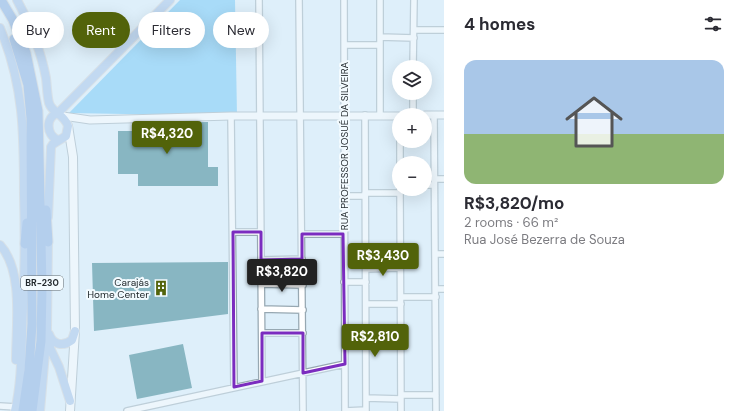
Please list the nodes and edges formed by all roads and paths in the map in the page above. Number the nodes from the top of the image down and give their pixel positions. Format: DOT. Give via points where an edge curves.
graph roads {
  1 [pos="1,0"];
  2 [pos="17,0"];
  3 [pos="170,0"];
  4 [pos="259,0"];
  5 [pos="300,0"];
  6 [pos="344,0"];
  7 [pos="380,0"];
  8 [pos="414,0"];
  9 [pos="0,9"];
  10 [pos="0,28"];
  11 [pos="414,30"];
  12 [pos="444,30"];
  13 [pos="380,37"];
  14 [pos="414,38"];
  15 [pos="380,44"];
  16 [pos="345,45"];
  17 [pos="414,60"];
  18 [pos="34,111"];
  19 [pos="60,114"];
  20 [pos="365,115"];
  21 [pos="380,115"];
  22 [pos="434,115"];
  23 [pos="444,115"];
  24 [pos="231,116"];
  25 [pos="259,116"];
  26 [pos="301,116"];
  27 [pos="344,116"];
  28 [pos="392,116"];
  29 [pos="90,120"];
  30 [pos="68,126"];
  31 [pos="58,140"];
  32 [pos="39,155"];
  33 [pos="73,157"];
  34 [pos="31,161"];
  35 [pos="444,179"];
  36 [pos="434,182"];
  37 [pos="392,192"];
  38 [pos="365,194"];
  39 [pos="344,196"];
  40 [pos="400,196"];
  41 [pos="233,232"];
  42 [pos="261,232"];
  43 [pos="302,234"];
  44 [pos="344,234"];
  45 [pos="48,242"];
  46 [pos="25,244"];
  47 [pos="3,248"];
  48 [pos="435,254"];
  49 [pos="444,254"];
  50 [pos="302,259"];
  51 [pos="261,260"];
  52 [pos="400,268"];
  53 [pos="366,269"];
  54 [pos="344,282"];
  55 [pos="366,282"];
  56 [pos="261,284"];
  57 [pos="303,285"];
  58 [pos="436,289"];
  59 [pos="444,289"];
  60 [pos="401,297"];
  61 [pos="436,297"];
  62 [pos="366,304"];
  63 [pos="401,304"];
  64 [pos="261,309"];
  65 [pos="303,310"];
  66 [pos="47,330"];
  67 [pos="75,331"];
  68 [pos="262,333"];
  69 [pos="303,333"];
  70 [pos="74,344"];
  71 [pos="345,364"];
  72 [pos="303,373"];
  73 [pos="262,381"];
  74 [pos="234,387"];
  75 [pos="67,391"];
  76 [pos="444,391"];
  77 [pos="436,393"];
  78 [pos="401,397"];
  79 [pos="366,398"];
  80 [pos="70,401"];
  81 [pos="0,406"];
  82 [pos="24,410"];
  83 [pos="366,410"];
  84 [pos="65,411"];
  85 [pos="70,411"];
  86 [pos="127,411"];
  87 [pos="304,411"];
  88 [pos="345,411"];
  89 [pos="401,411"];
  90 [pos="436,411"];
  1 -- 18 [label="highway, BR-230" via="13,20 26,53"];
  2 -- 19 [label="main road" via="39,50 49,103"];
  3 -- 19 [label="main road"];
  4 -- 25 [label="street"];
  5 -- 26 [label="street"];
  6 -- 16 [label="street, RUA PROFESSOR JOSUÉ DA SILVEIRA"];
  7 -- 13 [label="street"];
  8 -- 11 [label="street"];
  9 -- 18 [label="highway, BR-230" via="8,22 20,54"];
  10 -- 46 [label="main road" via="11,54 21,105"];
  11 -- 12 [label="street"];
  11 -- 14 [label="street"];
  13 -- 14 [label="street"];
  13 -- 15 [label="street"];
  14 -- 17 [label="street"];
  15 -- 16 [label="street"];
  15 -- 21 [label="street"];
  16 -- 27 [label="street, RUA PROFESSOR JOSUÉ DA SILVEIRA"];
  18 -- 32 [label="highway, BR-230"];
  18 -- 34 [label="highway, BR-230"];
  19 -- 29 [label="street"];
  19 -- 30 [label="main road"];
  19 -- 31 [label="main road" via="54,114 48,123 50,134"];
  20 -- 21 [label="street"];
  20 -- 27 [label="street"];
  20 -- 38 [label="street"];
  21 -- 28 [label="street"];
  22 -- 23 [label="street"];
  22 -- 36 [label="street"];
  24 -- 25 [label="street"];
  24 -- 29 [label="street"];
  24 -- 41 [label="street"];
  25 -- 26 [label="street"];
  25 -- 42 [label="street"];
  26 -- 27 [label="street"];
  26 -- 43 [label="street"];
  27 -- 39 [label="street, RUA PROFESSOR JOSUÉ DA SILVEIRA"];
  29 -- 30 [label="street" via="75,122"];
  30 -- 31 [label="main road" via="66,136"];
  30 -- 33 [label="main road"];
  31 -- 33 [label="main road" via="66,143"];
  31 -- 45 [label="main road" via="51,147"];
  32 -- 45 [label="highway"];
  32 -- 82 [label="highway, BR-230" via="42,286 40,341"];
  33 -- 67 [label="main road"];
  34 -- 46 [label="highway"];
  34 -- 82 [label="highway, BR-230" via="32,324"];
  35 -- 36 [label="street"];
  36 -- 48 [label="street"];
  37 -- 38 [label="street"];
  38 -- 39 [label="street"];
  38 -- 53 [label="street"];
  39 -- 44 [label="street, RUA PROFESSOR JOSUÉ DA SILVEIRA"];
  40 -- 52 [label="street"];
  41 -- 42 [label="street"];
  41 -- 74 [label="street"];
  42 -- 51 [label="street"];
  43 -- 44 [label="street"];
  43 -- 50 [label="street"];
  44 -- 54 [label="street, RUA PROFESSOR JOSUÉ DA SILVEIRA"];
  45 -- 66 [label="main road, BR-230"];
  46 -- 82 [label="main road, BR-230" via="21,361"];
  47 -- 82 [label="main road" via="15,276"];
  48 -- 49 [label="street"];
  48 -- 58 [label="street"];
  50 -- 51 [label="street"];
  50 -- 57 [label="street"];
  51 -- 56 [label="street"];
  52 -- 53 [label="street"];
  52 -- 60 [label="street"];
  53 -- 55 [label="street"];
  54 -- 55 [label="street"];
  54 -- 71 [label="street, RUA PROFESSOR JOSUÉ DA SILVEIRA"];
  55 -- 62 [label="street"];
  56 -- 57 [label="street"];
  56 -- 64 [label="street"];
  57 -- 65 [label="street"];
  58 -- 59 [label="street"];
  58 -- 61 [label="street"];
  60 -- 61 [label="street"];
  60 -- 63 [label="street"];
  61 -- 77 [label="street"];
  62 -- 63 [label="street"];
  62 -- 79 [label="street"];
  63 -- 78 [label="street"];
  64 -- 65 [label="street"];
  64 -- 68 [label="street"];
  65 -- 69 [label="street"];
  66 -- 67 [label="main road" via="51,341 56,344 72,340"];
  66 -- 75 [label="main road" via="50,348"];
  66 -- 82 [label="main road"];
  67 -- 70 [label="main road"];
  68 -- 69 [label="street"];
  68 -- 73 [label="street"];
  69 -- 72 [label="street"];
  70 -- 75 [label="main road"];
  70 -- 80 [label="main road"];
  71 -- 72 [label="street"];
  71 -- 88 [label="street, RUA PROFESSOR JOSUÉ DA SILVEIRA"];
  72 -- 73 [label="street"];
  72 -- 87 [label="street"];
  73 -- 74 [label="street"];
  74 -- 86 [label="street"];
  75 -- 80 [label="main road"];
  75 -- 84 [label="main road"];
  76 -- 77 [label="street"];
  77 -- 78 [label="street"];
  77 -- 90 [label="street"];
  78 -- 79 [label="street"];
  78 -- 89 [label="street"];
  79 -- 83 [label="street"];
  80 -- 85 [label="main road"];
  81 -- 82 [label="street"];
  83 -- 88 [label="street"];
}
